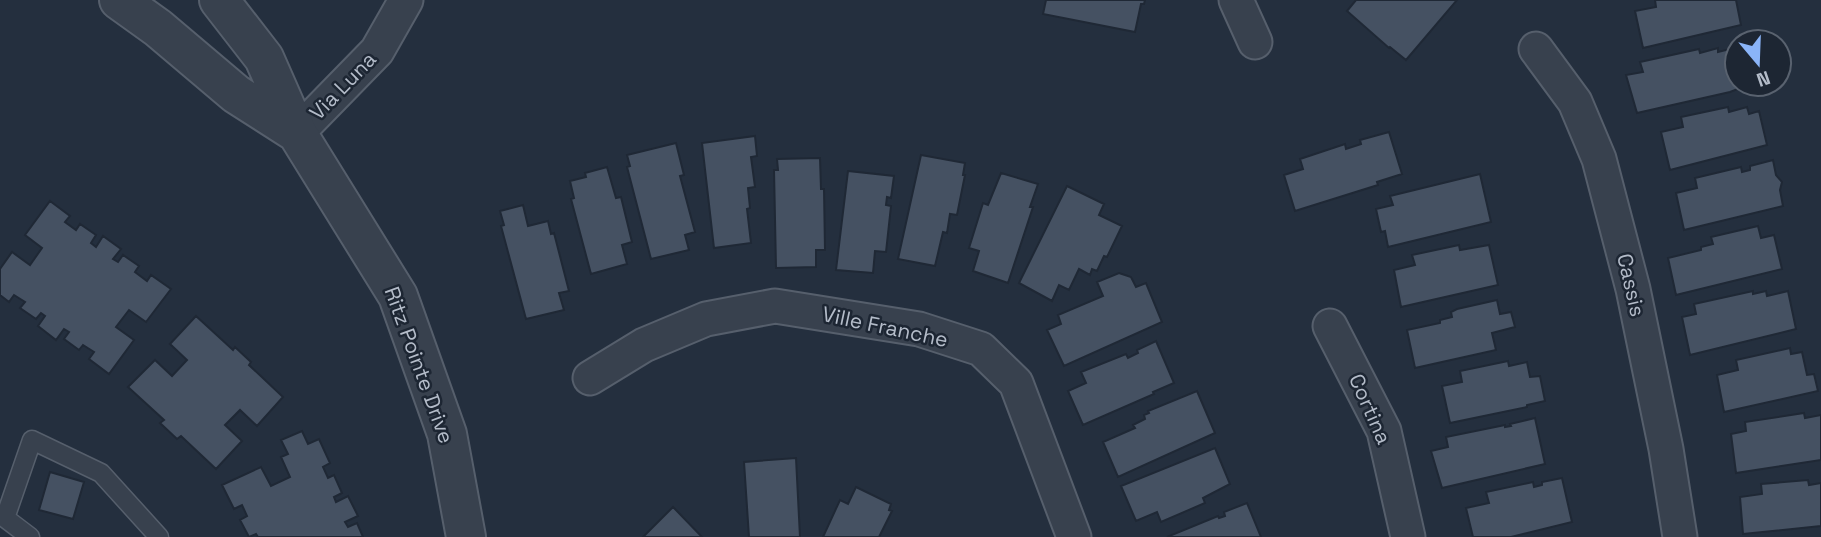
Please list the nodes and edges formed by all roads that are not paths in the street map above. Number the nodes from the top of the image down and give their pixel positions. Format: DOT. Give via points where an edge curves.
graph roads {
  1 [pos="119,0"];
  2 [pos="219,0"];
  3 [pos="407,0"];
  4 [pos="1236,0"];
  5 [pos="1255,42"];
  6 [pos="1536,49"];
  7 [pos="298,133"];
  8 [pos="1330,326"];
  9 [pos="590,378"];
  10 [pos="30,537"];
  11 [pos="159,537"];
  12 [pos="466,537"];
  13 [pos="1074,537"];
  14 [pos="1409,537"];
  15 [pos="1680,537"];
  1 -- 7 [label="street, Ritz Pointe Drive" via="236,94"];
  2 -- 7 [label="street, Ritz Pointe Drive" via="264,58"];
  3 -- 7 [label="street, Via Luna" via="377,51"];
  4 -- 5 [label="street"];
  6 -- 15 [label="street, Cassis" via="1575,102 1599,159 1633,289"];
  7 -- 12 [label="street, Ritz Pointe Drive" via="398,296 447,435"];
  8 -- 14 [label="street, Cortina" via="1384,431"];
  9 -- 13 [label="street, Ville Franche" via="644,345 706,319 775,306 919,329 981,349 1016,383"];
  10 -- 11 [label="lane" via="5,518 32,440 101,473"];
}
